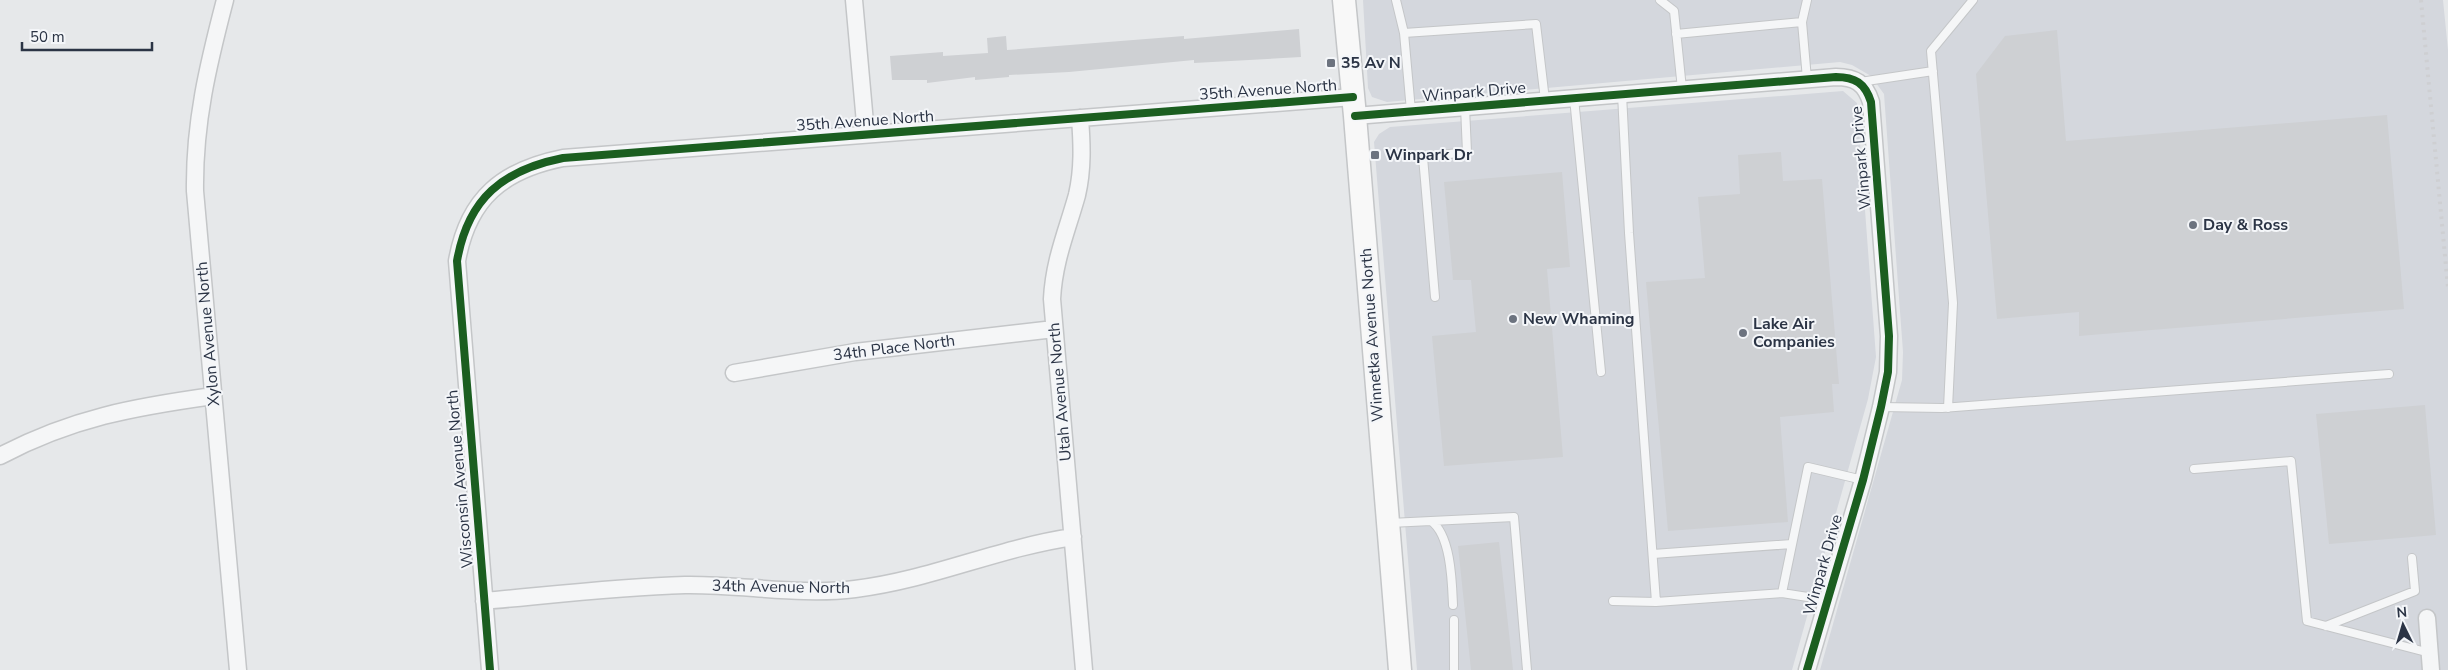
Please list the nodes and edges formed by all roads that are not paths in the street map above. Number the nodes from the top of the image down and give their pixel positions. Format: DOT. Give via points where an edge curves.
graph roads {
  1 [pos="225,0"];
  2 [pos="854,0"];
  3 [pos="1344,0"];
  4 [pos="1396,0"];
  5 [pos="1660,0"];
  6 [pos="1807,0"];
  7 [pos="1973,0"];
  8 [pos="1802,22"];
  9 [pos="1404,33"];
  10 [pos="1676,34"];
  11 [pos="1932,71"];
  12 [pos="1807,79"];
  13 [pos="1860,82"];
  14 [pos="1682,89"];
  15 [pos="1622,94"];
  16 [pos="1574,98"];
  17 [pos="1545,100"];
  18 [pos="1354,106"];
  19 [pos="1465,107"];
  20 [pos="1411,111"];
  21 [pos="1080,118"];
  22 [pos="866,134"];
  23 [pos="457,286"];
  24 [pos="1435,297"];
  25 [pos="1054,329"];
  26 [pos="734,372"];
  27 [pos="1602,372"];
  28 [pos="2389,374"];
  29 [pos="213,396"];
  30 [pos="1881,407"];
  31 [pos="1948,408"];
  32 [pos="0,456"];
  33 [pos="2194,469"];
  34 [pos="1862,480"];
  35 [pos="1431,521"];
  36 [pos="1388,523"];
  37 [pos="1073,537"];
  38 [pos="1792,544"];
  39 [pos="1653,554"];
  40 [pos="2412,558"];
  41 [pos="1782,593"];
  42 [pos="1827,600"];
  43 [pos="484,601"];
  44 [pos="1613,601"];
  45 [pos="1656,602"];
  46 [pos="1453,605"];
  47 [pos="2427,618"];
  48 [pos="1454,620"];
  49 [pos="2326,626"];
  50 [pos="2430,653"];
  51 [pos="238,670"];
  52 [pos="490,670"];
  53 [pos="1084,670"];
  54 [pos="1400,670"];
  55 [pos="1454,670"];
  56 [pos="1527,670"];
  57 [pos="1807,670"];
  58 [pos="2431,670"];
  1 -- 29 [label="street, Xylon Avenue North" via="204,83 194,150"];
  2 -- 22 [label="street"];
  3 -- 18 [label="main road, Winnetka Avenue North"];
  4 -- 9 [label="lane"];
  5 -- 10 [label="lane" via="1674,11"];
  6 -- 8 [label="lane"];
  7 -- 11 [label="lane" via="1931,52"];
  8 -- 10 [label="lane"];
  8 -- 12 [label="lane"];
  9 -- 17 [label="lane" via="1536,24"];
  9 -- 20 [label="lane"];
  10 -- 14 [label="lane"];
  11 -- 13 [label="lane"];
  11 -- 31 [label="lane" via="1953,303"];
  12 -- 13 [label="street, Winpark Drive" via="1849,77"];
  12 -- 14 [label="street, Winpark Drive"];
  13 -- 30 [label="street, Winpark Drive" via="1871,102 1889,336 1888,372"];
  14 -- 15 [label="street, Winpark Drive"];
  15 -- 16 [label="street, Winpark Drive"];
  15 -- 39 [label="lane"];
  16 -- 17 [label="street, Winpark Drive"];
  16 -- 27 [label="lane"];
  17 -- 19 [label="street, Winpark Drive"];
  18 -- 20 [label="street, Winpark Drive"];
  18 -- 21 [label="street, 35th Avenue North"];
  18 -- 36 [label="main road, Winnetka Avenue North"];
  19 -- 20 [label="street, Winpark Drive"];
  19 -- 24 [label="lane" via="1468,152 1423,157"];
  21 -- 22 [label="street, 35th Avenue North"];
  21 -- 25 [label="street, Utah Avenue North" via="1083,155 1077,193 1053,275"];
  22 -- 23 [label="street, 35th Avenue North" via="563,158 534,164 507,177 471,216 461,238"];
  23 -- 43 [label="street, Wisconsin Avenue North"];
  25 -- 26 [label="street, 34th Place North" via="855,352"];
  25 -- 37 [label="street, Utah Avenue North"];
  28 -- 31 [label="lane"];
  29 -- 32 [label="street" via="107,413 56,429"];
  29 -- 51 [label="street, Xylon Avenue North"];
  30 -- 31 [label="lane"];
  30 -- 34 [label="street, Winpark Drive"];
  33 -- 49 [label="lane" via="2291,461 2308,621"];
  34 -- 38 [label="lane" via="1808,467"];
  34 -- 42 [label="street, Winpark Drive"];
  35 -- 36 [label="lane"];
  35 -- 46 [label="lane" via="1442,532 1451,571"];
  35 -- 56 [label="lane" via="1514,517"];
  36 -- 54 [label="main road, Winnetka Avenue North"];
  37 -- 43 [label="street, 34th Avenue North" via="997,552 897,582 854,589 808,591 684,585"];
  37 -- 53 [label="street, Utah Avenue North"];
  38 -- 39 [label="lane"];
  38 -- 41 [label="lane"];
  39 -- 45 [label="lane"];
  40 -- 49 [label="lane" via="2415,591"];
  41 -- 42 [label="lane"];
  41 -- 45 [label="lane"];
  42 -- 57 [label="street, Winpark Drive"];
  43 -- 52 [label="street, Wisconsin Avenue North"];
  44 -- 45 [label="lane"];
  47 -- 50 [label="street"];
  48 -- 55 [label="lane"];
  49 -- 50 [label="lane"];
  50 -- 58 [label="street"];
}
